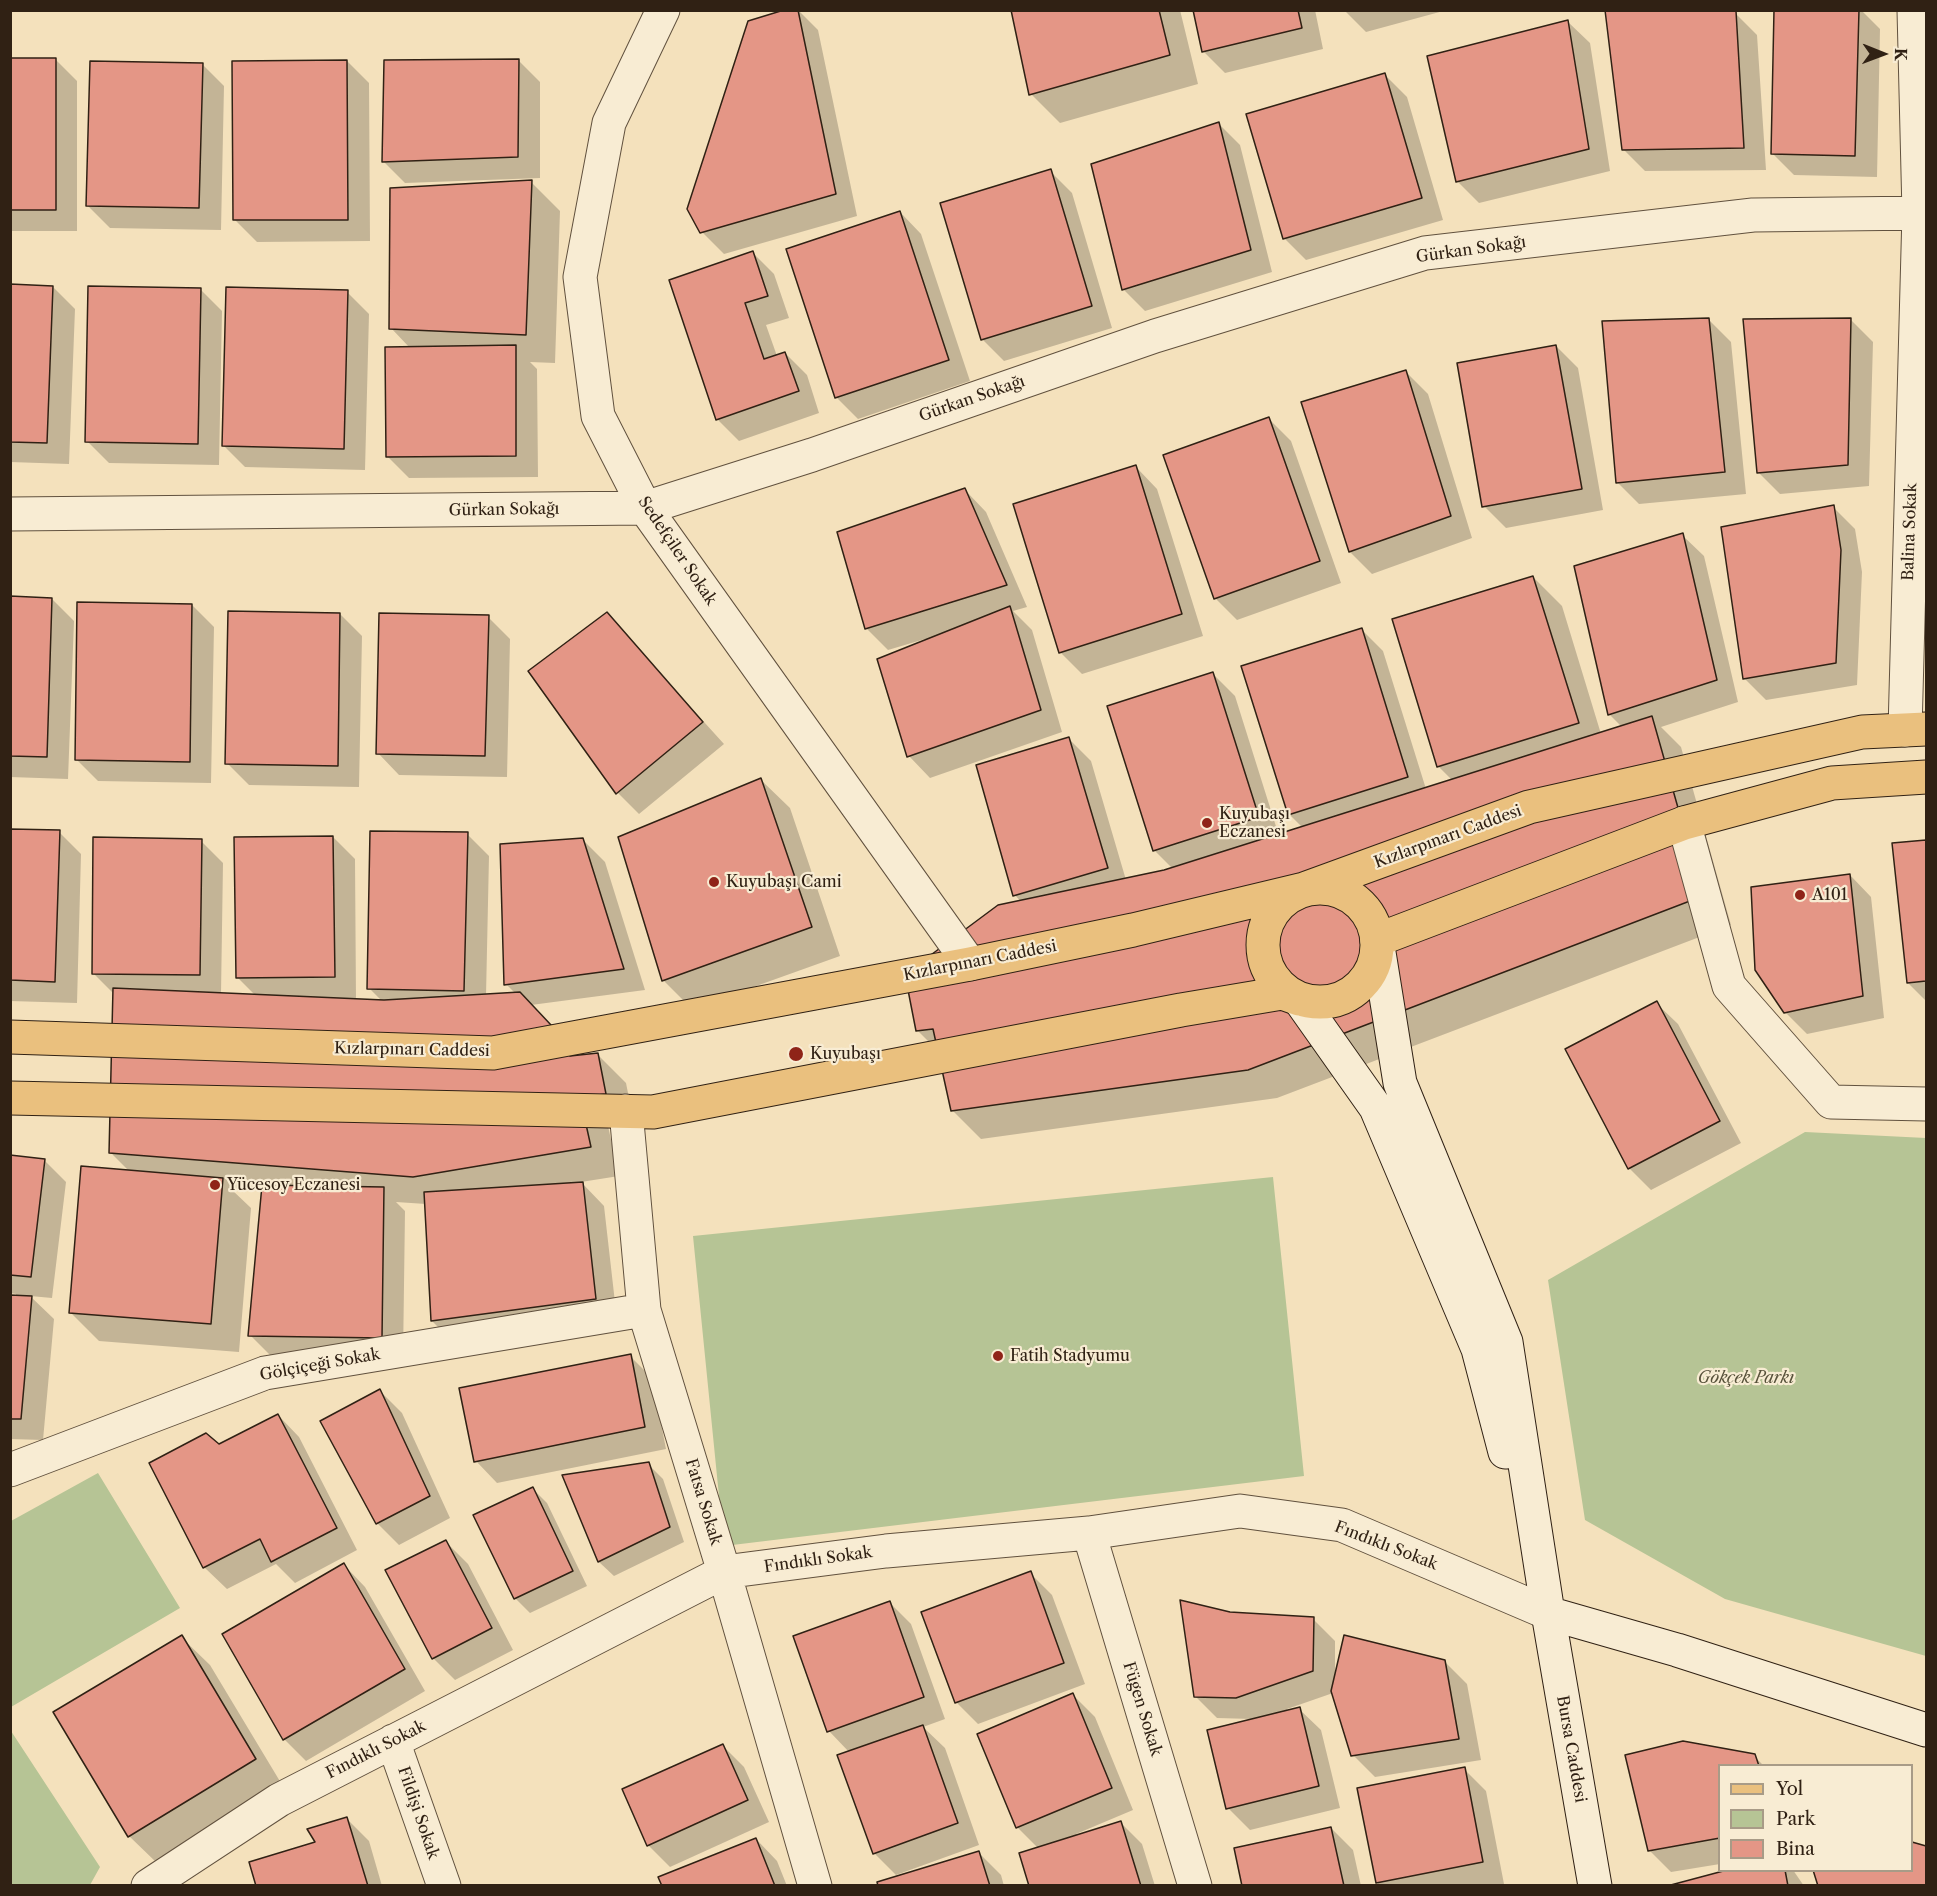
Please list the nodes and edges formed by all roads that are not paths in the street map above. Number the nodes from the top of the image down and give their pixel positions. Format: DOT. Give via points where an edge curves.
graph roads {
  1 [pos="663,10"];
  2 [pos="1914,10"];
  3 [pos="1923,213"];
  4 [pos="645,508"];
  5 [pos="10,514"];
  6 [pos="1916,730"];
  7 [pos="1926,777"];
  8 [pos="1684,823"];
  9 [pos="1304,889"];
  10 [pos="1377,940"];
  11 [pos="969,964"];
  12 [pos="1299,999"];
  13 [pos="10,1037"];
  14 [pos="10,1098"];
  15 [pos="1926,1104"];
  16 [pos="626,1111"];
  17 [pos="644,1310"];
  18 [pos="10,1470"];
  19 [pos="1089,1533"];
  20 [pos="724,1572"];
  21 [pos="1548,1613"];
  22 [pos="1926,1730"];
  23 [pos="393,1741"];
  24 [pos="148,1886"];
  25 [pos="444,1886"];
  26 [pos="815,1886"];
  27 [pos="1195,1886"];
  28 [pos="1595,1886"];
  1 -- 4 [label="street, Sedefçiler Sokak" via="609,123 580,277 598,416"];
  2 -- 3 [label="street, Balina Sokak"];
  3 -- 4 [label="street, Gürkan Sokağı" via="1753,215 1425,254 1155,336"];
  3 -- 6 [label="street, Balina Sokak"];
  4 -- 5 [label="street, Gürkan Sokağı"];
  4 -- 11 [label="street, Sedefçiler Sokak"];
  6 -- 9 [label="main road, Kızlarpınarı Caddesi" via="1862,732 1529,807"];
  7 -- 8 [label="main road" via="1832,783"];
  8 -- 10 [label="main road"];
  8 -- 15 [label="street" via="1729,986 1831,1102"];
  9 -- 10 [label="main road" via="1332,888 1351,896 1366,911"];
  9 -- 11 [label="main road, Kızlarpınarı Caddesi"];
  9 -- 12 [label="main road" via="1289,895 1278,906 1267,921 1262,938 1269,973 1279,987"];
  10 -- 12 [label="main road" via="1371,971 1346,997 1328,1002"];
  10 -- 21 [label="street" via="1400,1083 1506,1342"];
  11 -- 13 [label="main road, Kızlarpınarı Caddesi" via="493,1053"];
  12 -- 16 [label="main road" via="1282,993 1243,999 653,1112"];
  12 -- 21 [label="street" via="1376,1108 1478,1349"];
  14 -- 16 [label="main road"];
  16 -- 17 [label="street, Fatsa Sokak"];
  17 -- 18 [label="street, Gölçiçeği Sokak" via="265,1373"];
  17 -- 20 [label="street, Fatsa Sokak"];
  19 -- 20 [label="street, Fındıklı Sokak" via="886,1551"];
  19 -- 21 [label="street, Fındıklı Sokak" via="1240,1511 1342,1525"];
  19 -- 27 [label="street, Fügen Sokak"];
  20 -- 23 [label="street, Fındıklı Sokak"];
  20 -- 26 [label="street, Fatsa Sokak"];
  21 -- 22 [label="street, Fındıklı Sokak"];
  21 -- 28 [label="street, Bursa Caddesi"];
  23 -- 24 [label="street, Fındıklı Sokak" via="279,1800"];
  23 -- 25 [label="street, Fildişi Sokak"];
}
